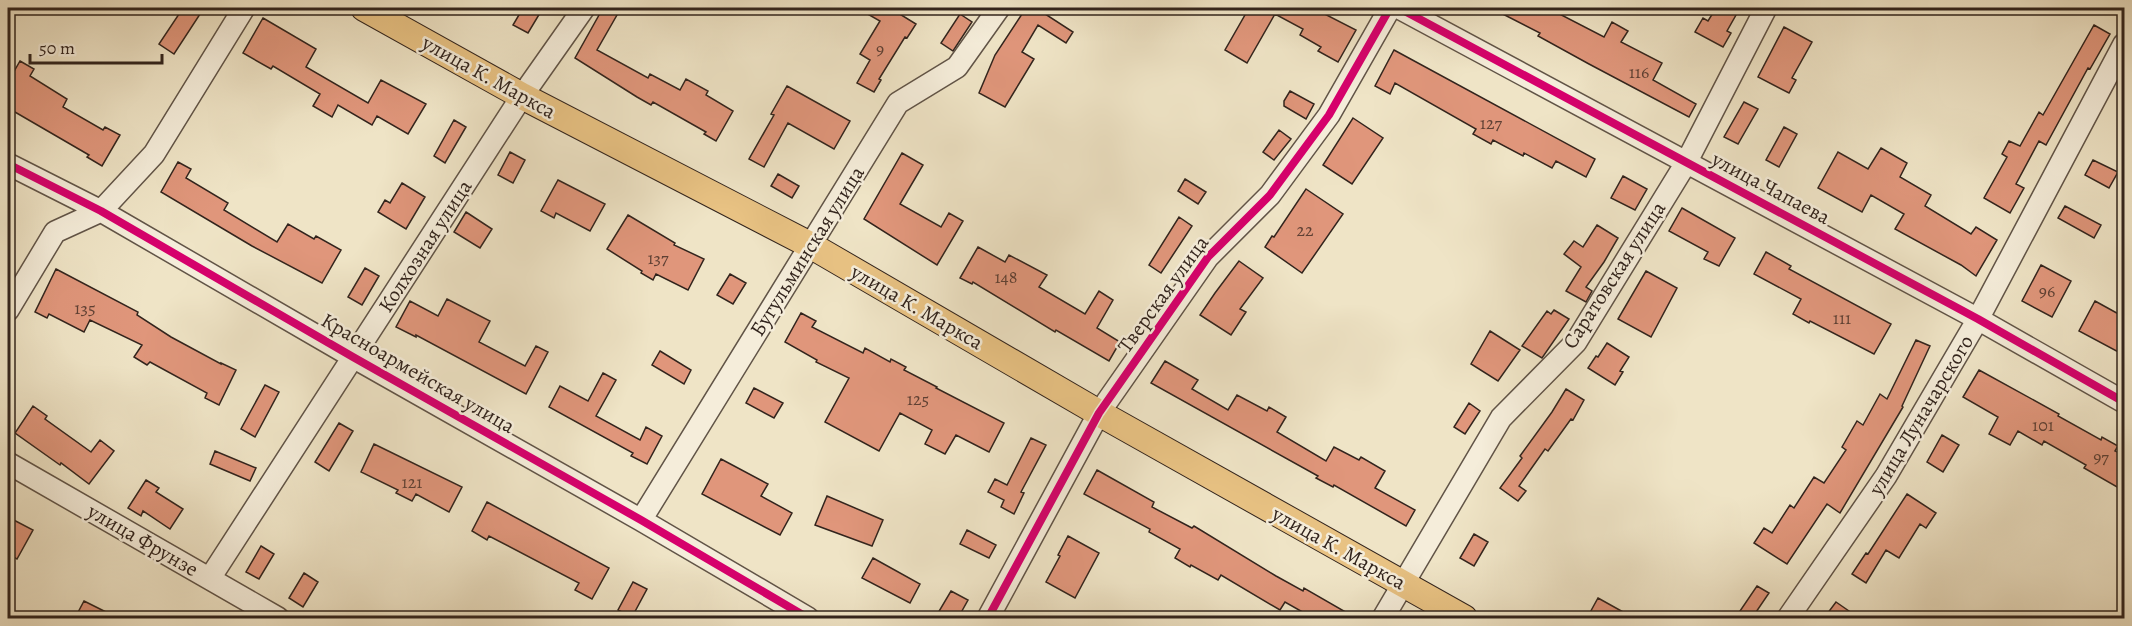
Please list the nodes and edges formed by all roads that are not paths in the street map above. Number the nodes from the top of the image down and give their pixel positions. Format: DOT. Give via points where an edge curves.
graph roads {
  1 [pos="244,8"];
  2 [pos="364,8"];
  3 [pos="584,8"];
  4 [pos="999,8"];
  5 [pos="1390,8"];
  6 [pos="1399,8"];
  7 [pos="1766,8"];
  8 [pos="2124,44"];
  9 [pos="522,96"];
  10 [pos="1686,163"];
  11 [pos="8,164"];
  12 [pos="101,211"];
  13 [pos="810,245"];
  14 [pos="8,309"];
  15 [pos="1978,319"];
  16 [pos="353,357"];
  17 [pos="2124,402"];
  18 [pos="1099,413"];
  19 [pos="8,463"];
  20 [pos="641,520"];
  21 [pos="210,578"];
  22 [pos="1402,584"];
  23 [pos="278,618"];
  24 [pos="808,618"];
  25 [pos="988,618"];
  26 [pos="1383,618"];
  27 [pos="1464,618"];
  28 [pos="1788,618"];
  1 -- 12 [label="street" via="154,154"];
  2 -- 9 [label="main road, улица К. Маркса"];
  3 -- 9 [label="street, Колхозная улица"];
  4 -- 13 [label="street, Бугульминская улица" via="957,68 898,103"];
  5 -- 18 [label="street, Тверская улица" via="1329,115 1270,195 1208,257"];
  6 -- 10 [label="street, улица Чапаева"];
  7 -- 10 [label="street, Саратовская улица"];
  8 -- 15 [label="street, улица Луначарского"];
  9 -- 13 [label="main road, улица К. Маркса"];
  9 -- 16 [label="street, Колхозная улица"];
  10 -- 15 [label="street, улица Чапаева"];
  10 -- 22 [label="street, Саратовская улица" via="1576,342 1502,418"];
  11 -- 12 [label="street, Красноармейская улица"];
  12 -- 14 [label="street" via="55,232"];
  12 -- 16 [label="street, Красноармейская улица"];
  13 -- 18 [label="main road, улица К. Маркса"];
  13 -- 20 [label="street, Бугульминская улица"];
  15 -- 17 [label="street, улица Чапаева"];
  15 -- 28 [label="street, улица Луначарского" via="1886,476"];
  16 -- 20 [label="street, Красноармейская улица"];
  16 -- 21 [label="street, Колхозная улица"];
  18 -- 22 [label="main road, улица К. Маркса"];
  18 -- 25 [label="street, Тверская улица"];
  19 -- 21 [label="street, улица Фрунзе"];
  20 -- 24 [label="street, Красноармейская улица"];
  21 -- 23 [label="street, улица Фрунзе"];
  22 -- 26 [label="street, Саратовская улица"];
  22 -- 27 [label="main road, улица К. Маркса"];
}
